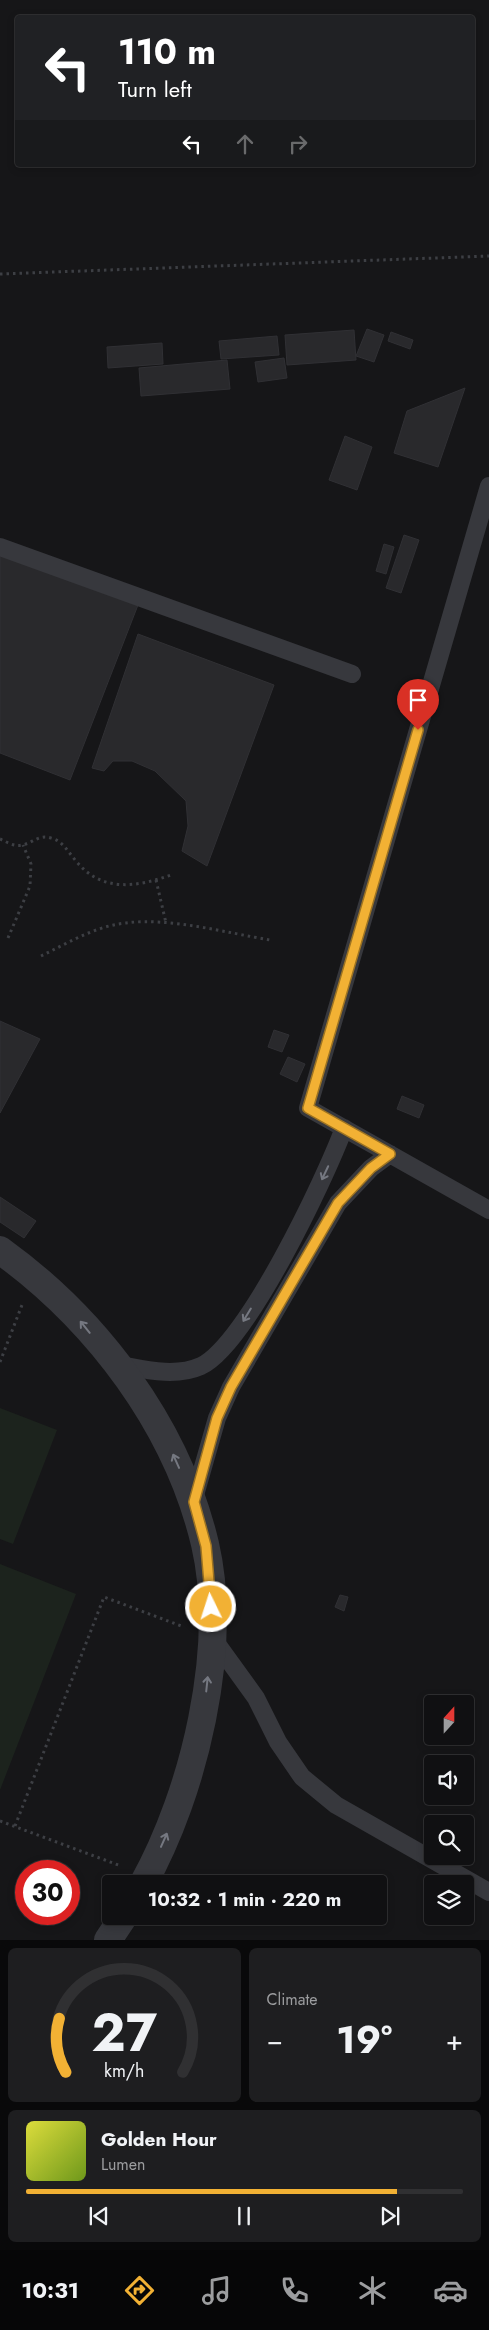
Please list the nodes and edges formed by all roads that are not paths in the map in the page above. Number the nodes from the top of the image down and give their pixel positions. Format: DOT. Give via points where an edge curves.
graph roads {
  1 [pos="489,486"];
  2 [pos="0,547"];
  3 [pos="352,674"];
  4 [pos="344,1128"];
  5 [pos="390,1154"];
  6 [pos="489,1210"];
  7 [pos="0,1250"];
  8 [pos="116,1364"];
  9 [pos="194,1502"];
  10 [pos="212,1637"];
  11 [pos="147,1875"];
  12 [pos="489,1892"];
  13 [pos="118,1925"];
  14 [pos="108,1940"];
  1 -- 4 [label="lane" via="308,1108"];
  2 -- 3 [label="lane"];
  4 -- 5 [label="lane"];
  4 -- 8 [label="lane, one-way" via="287,1249 238,1331 222,1351 201,1366 177,1372"];
  5 -- 6 [label="lane"];
  5 -- 9 [label="lane" via="365,1174 338,1203 231,1387 217,1418"];
  8 -- 7 [label="street, one-way" via="79,1319 34,1274"];
  9 -- 8 [label="street, one-way" via="161,1429"];
  9 -- 10 [label="street" via="206,1546"];
  11 -- 10 [label="street, one-way" via="173,1819 193,1760 205,1700"];
  10 -- 12 [label="lane" via="256,1698 289,1760 302,1777 336,1804"];
  13 -- 14 [label="street"];
}
